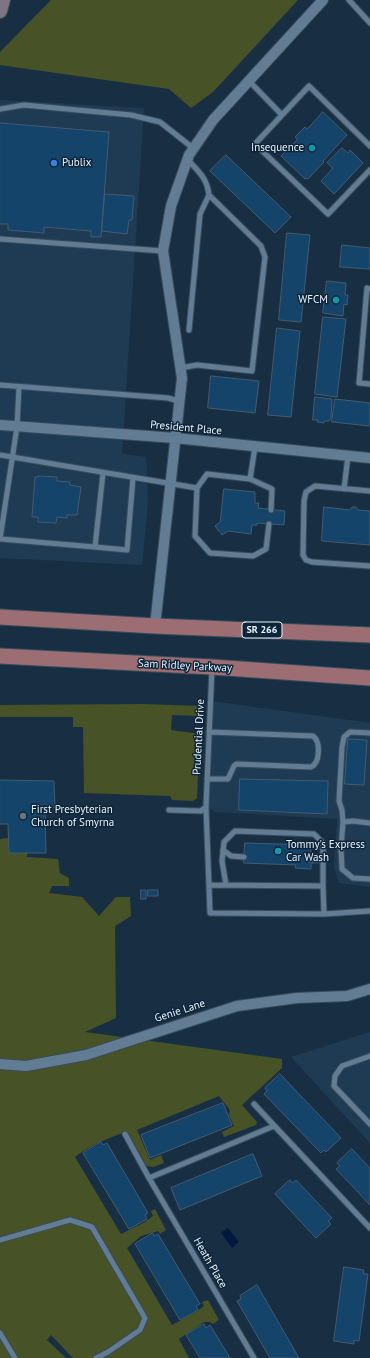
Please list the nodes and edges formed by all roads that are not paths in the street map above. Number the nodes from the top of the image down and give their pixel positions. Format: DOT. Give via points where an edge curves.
graph roads {
  1 [pos="3,0"];
  2 [pos="324,0"];
  3 [pos="349,0"];
  4 [pos="0,11"];
  5 [pos="370,23"];
  6 [pos="248,82"];
  7 [pos="0,109"];
  8 [pos="282,115"];
  9 [pos="370,146"];
  10 [pos="193,148"];
  11 [pos="187,160"];
  12 [pos="370,170"];
  13 [pos="209,195"];
  14 [pos="0,239"];
  15 [pos="162,251"];
  16 [pos="370,289"];
  17 [pos="189,330"];
  18 [pos="180,368"];
  19 [pos="370,384"];
  20 [pos="0,385"];
  21 [pos="19,386"];
  22 [pos="179,401"];
  23 [pos="0,425"];
  24 [pos="17,427"];
  25 [pos="175,438"];
  26 [pos="255,447"];
  27 [pos="0,454"];
  28 [pos="13,456"];
  29 [pos="348,456"];
  30 [pos="370,458"];
  31 [pos="103,473"];
  32 [pos="133,478"];
  33 [pos="250,479"];
  34 [pos="170,485"];
  35 [pos="197,488"];
  36 [pos="344,488"];
  37 [pos="370,491"];
  38 [pos="270,510"];
  39 [pos="269,524"];
  40 [pos="0,539"];
  41 [pos="94,546"];
  42 [pos="370,566"];
  43 [pos="0,617"];
  44 [pos="155,626"];
  45 [pos="370,635"];
  46 [pos="0,656"];
  47 [pos="212,667"];
  48 [pos="370,678"];
  49 [pos="209,732"];
  50 [pos="370,733"];
  51 [pos="207,779"];
  52 [pos="206,807"];
  53 [pos="169,810"];
  54 [pos="343,822"];
  55 [pos="370,823"];
  56 [pos="223,850"];
  57 [pos="244,857"];
  58 [pos="311,860"];
  59 [pos="323,860"];
  60 [pos="370,879"];
  61 [pos="209,885"];
  62 [pos="226,885"];
  63 [pos="323,886"];
  64 [pos="370,911"];
  65 [pos="324,914"];
  66 [pos="370,989"];
  67 [pos="370,1056"];
  68 [pos="0,1064"];
  69 [pos="254,1104"];
  70 [pos="370,1124"];
  71 [pos="274,1126"];
  72 [pos="125,1134"];
  73 [pos="149,1178"];
  74 [pos="370,1228"];
  75 [pos="0,1240"];
  76 [pos="0,1333"];
  77 [pos="108,1352"];
  78 [pos="15,1358"];
  79 [pos="96,1358"];
  80 [pos="112,1358"];
  81 [pos="254,1358"];
  1 -- 4 [label="street"];
  2 -- 6 [label="street"];
  3 -- 5 [label="lane"];
  6 -- 8 [label="lane"];
  6 -- 10 [label="street" via="213,120"];
  7 -- 10 [label="lane" via="24,105 131,115 160,122"];
  8 -- 9 [label="lane" via="309,86"];
  8 -- 12 [label="lane" via="255,144 328,214"];
  10 -- 11 [label="street"];
  11 -- 13 [label="lane" via="205,178"];
  11 -- 15 [label="street" via="171,206"];
  13 -- 17 [label="lane" via="200,214"];
  13 -- 18 [label="lane" via="261,246 265,257 252,371 197,365"];
  14 -- 15 [label="lane"];
  15 -- 18 [label="street"];
  16 -- 19 [label="lane" via="367,288 359,383"];
  18 -- 22 [label="street" via="182,378"];
  20 -- 21 [label="lane"];
  21 -- 22 [label="lane"];
  21 -- 24 [label="lane"];
  22 -- 25 [label="street"];
  23 -- 24 [label="street, President Place"];
  24 -- 25 [label="street, President Place"];
  24 -- 28 [label="lane"];
  25 -- 26 [label="street, President Place"];
  25 -- 34 [label="street"];
  26 -- 29 [label="street, President Place"];
  26 -- 33 [label="lane"];
  27 -- 28 [label="lane"];
  28 -- 31 [label="lane"];
  28 -- 40 [label="lane"];
  29 -- 30 [label="street, President Place"];
  29 -- 36 [label="lane"];
  31 -- 32 [label="lane"];
  31 -- 41 [label="lane"];
  32 -- 34 [label="lane"];
  32 -- 41 [label="lane" via="128,550"];
  33 -- 35 [label="lane" via="207,474"];
  33 -- 38 [label="lane" via="272,490"];
  34 -- 35 [label="lane"];
  34 -- 44 [label="street"];
  35 -- 39 [label="lane" via="195,536 210,553 253,556 266,549"];
  36 -- 37 [label="lane"];
  36 -- 42 [label="lane" via="315,486 306,492 303,555 306,560 312,562"];
  40 -- 41 [label="lane"];
  43 -- 44 [label="main road, SR 266"];
  44 -- 45 [label="main road, SR 266"];
  46 -- 47 [label="main road, Sam Ridley Parkway"];
  47 -- 48 [label="main road, Sam Ridley Parkway"];
  47 -- 49 [label="lane, Prudential Drive"];
  49 -- 51 [label="lane, Prudential Drive"];
  49 -- 51 [label="lane" via="313,736 318,742 317,762 311,767 236,764 228,779"];
  50 -- 54 [label="lane" via="350,732 344,737 339,800"];
  51 -- 52 [label="lane, Prudential Drive"];
  52 -- 53 [label="lane" via="201,811"];
  52 -- 61 [label="lane, Prudential Drive"];
  54 -- 55 [label="lane"];
  54 -- 60 [label="lane" via="342,869 353,878"];
  56 -- 57 [label="lane" via="231,856"];
  56 -- 59 [label="lane" via="224,842 235,831 314,834 323,843"];
  56 -- 62 [label="lane"];
  58 -- 59 [label="lane"];
  59 -- 63 [label="lane"];
  61 -- 62 [label="lane"];
  61 -- 65 [label="lane, Prudential Drive" via="210,913"];
  62 -- 63 [label="lane"];
  63 -- 65 [label="lane"];
  64 -- 65 [label="lane"];
  66 -- 68 [label="street, Genie Lane" via="347,996 297,998 237,1006 86,1055 26,1066"];
  67 -- 70 [label="lane" via="342,1066 335,1076 334,1086"];
  69 -- 71 [label="lane"];
  71 -- 73 [label="lane"];
  71 -- 74 [label="lane"];
  72 -- 73 [label="lane, Heath Place"];
  73 -- 81 [label="lane, Heath Place"];
  75 -- 77 [label="lane" via="70,1220 92,1227 145,1318 140,1330"];
  76 -- 78 [label="lane"];
  77 -- 79 [label="lane"];
  77 -- 80 [label="lane"];
}
